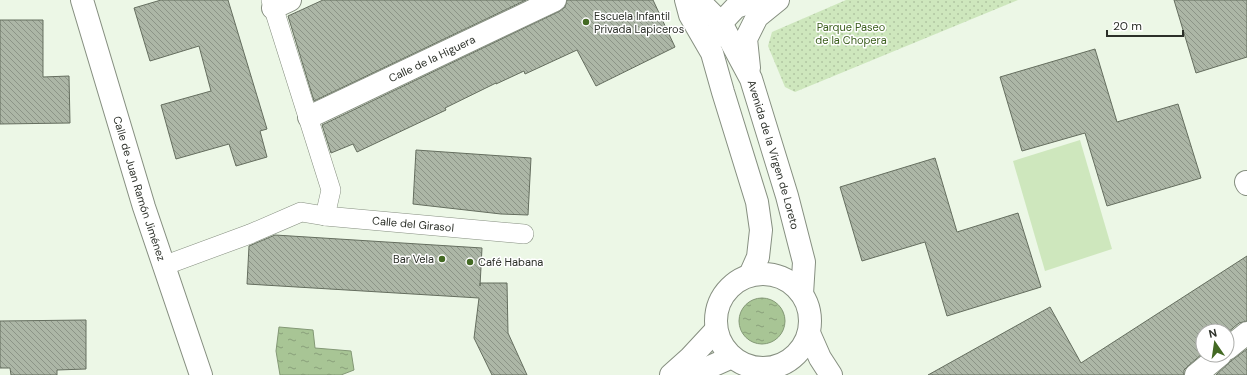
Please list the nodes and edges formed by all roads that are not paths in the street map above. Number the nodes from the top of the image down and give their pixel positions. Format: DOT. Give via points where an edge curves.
graph roads {
  1 [pos="82,0"];
  2 [pos="555,0"];
  3 [pos="686,0"];
  4 [pos="698,0"];
  5 [pos="756,0"];
  6 [pos="778,0"];
  7 [pos="278,3"];
  8 [pos="721,23"];
  9 [pos="712,53"];
  10 [pos="751,79"];
  11 [pos="309,117"];
  12 [pos="325,216"];
  13 [pos="524,234"];
  14 [pos="163,266"];
  15 [pos="750,275"];
  16 [pos="802,294"];
  17 [pos="716,330"];
  18 [pos="809,333"];
  19 [pos="1247,333"];
  20 [pos="1235,343"];
  21 [pos="732,357"];
  22 [pos="1210,363"];
  23 [pos="782,370"];
  24 [pos="694,374"];
  25 [pos="201,375"];
  26 [pos="671,375"];
  27 [pos="831,375"];
  28 [pos="1196,375"];
  1 -- 14 [label="street, Calle de Juan Ramón Jiménez"];
  2 -- 11 [label="street, Calle de la Higuera"];
  3 -- 9 [label="street" via="690,15"];
  4 -- 8 [label="street, Avenida de la Virgen de Loreto"];
  5 -- 8 [label="street" via="736,7"];
  6 -- 10 [label="street" via="757,17 746,39"];
  7 -- 11 [label="street"];
  8 -- 9 [label="street"];
  8 -- 10 [label="street, Avenida de la Virgen de Loreto"];
  9 -- 15 [label="street" via="757,202 761,230 758,257"];
  10 -- 16 [label="street, Avenida de la Virgen de Loreto" via="789,203 804,262"];
  11 -- 12 [label="street" via="331,190"];
  12 -- 13 [label="street, Calle del Girasol"];
  12 -- 14 [label="street, Calle del Girasol" via="301,212"];
  14 -- 25 [label="street, Calle de Juan Ramón Jiménez"];
  15 -- 16 [label="street" via="764,273 780,277 793,284"];
  15 -- 17 [label="street" via="735,283 723,295 716,312"];
  16 -- 18 [label="street" via="811,321"];
  17 -- 21 [label="street" via="721,344"];
  17 -- 26 [label="street"];
  18 -- 23 [label="street" via="803,347"];
  18 -- 27 [label="street"];
  19 -- 20 [label="street"];
  21 -- 23 [label="street" via="747,366"];
  21 -- 24 [label="street"];
  22 -- 28 [label="street"];
}
